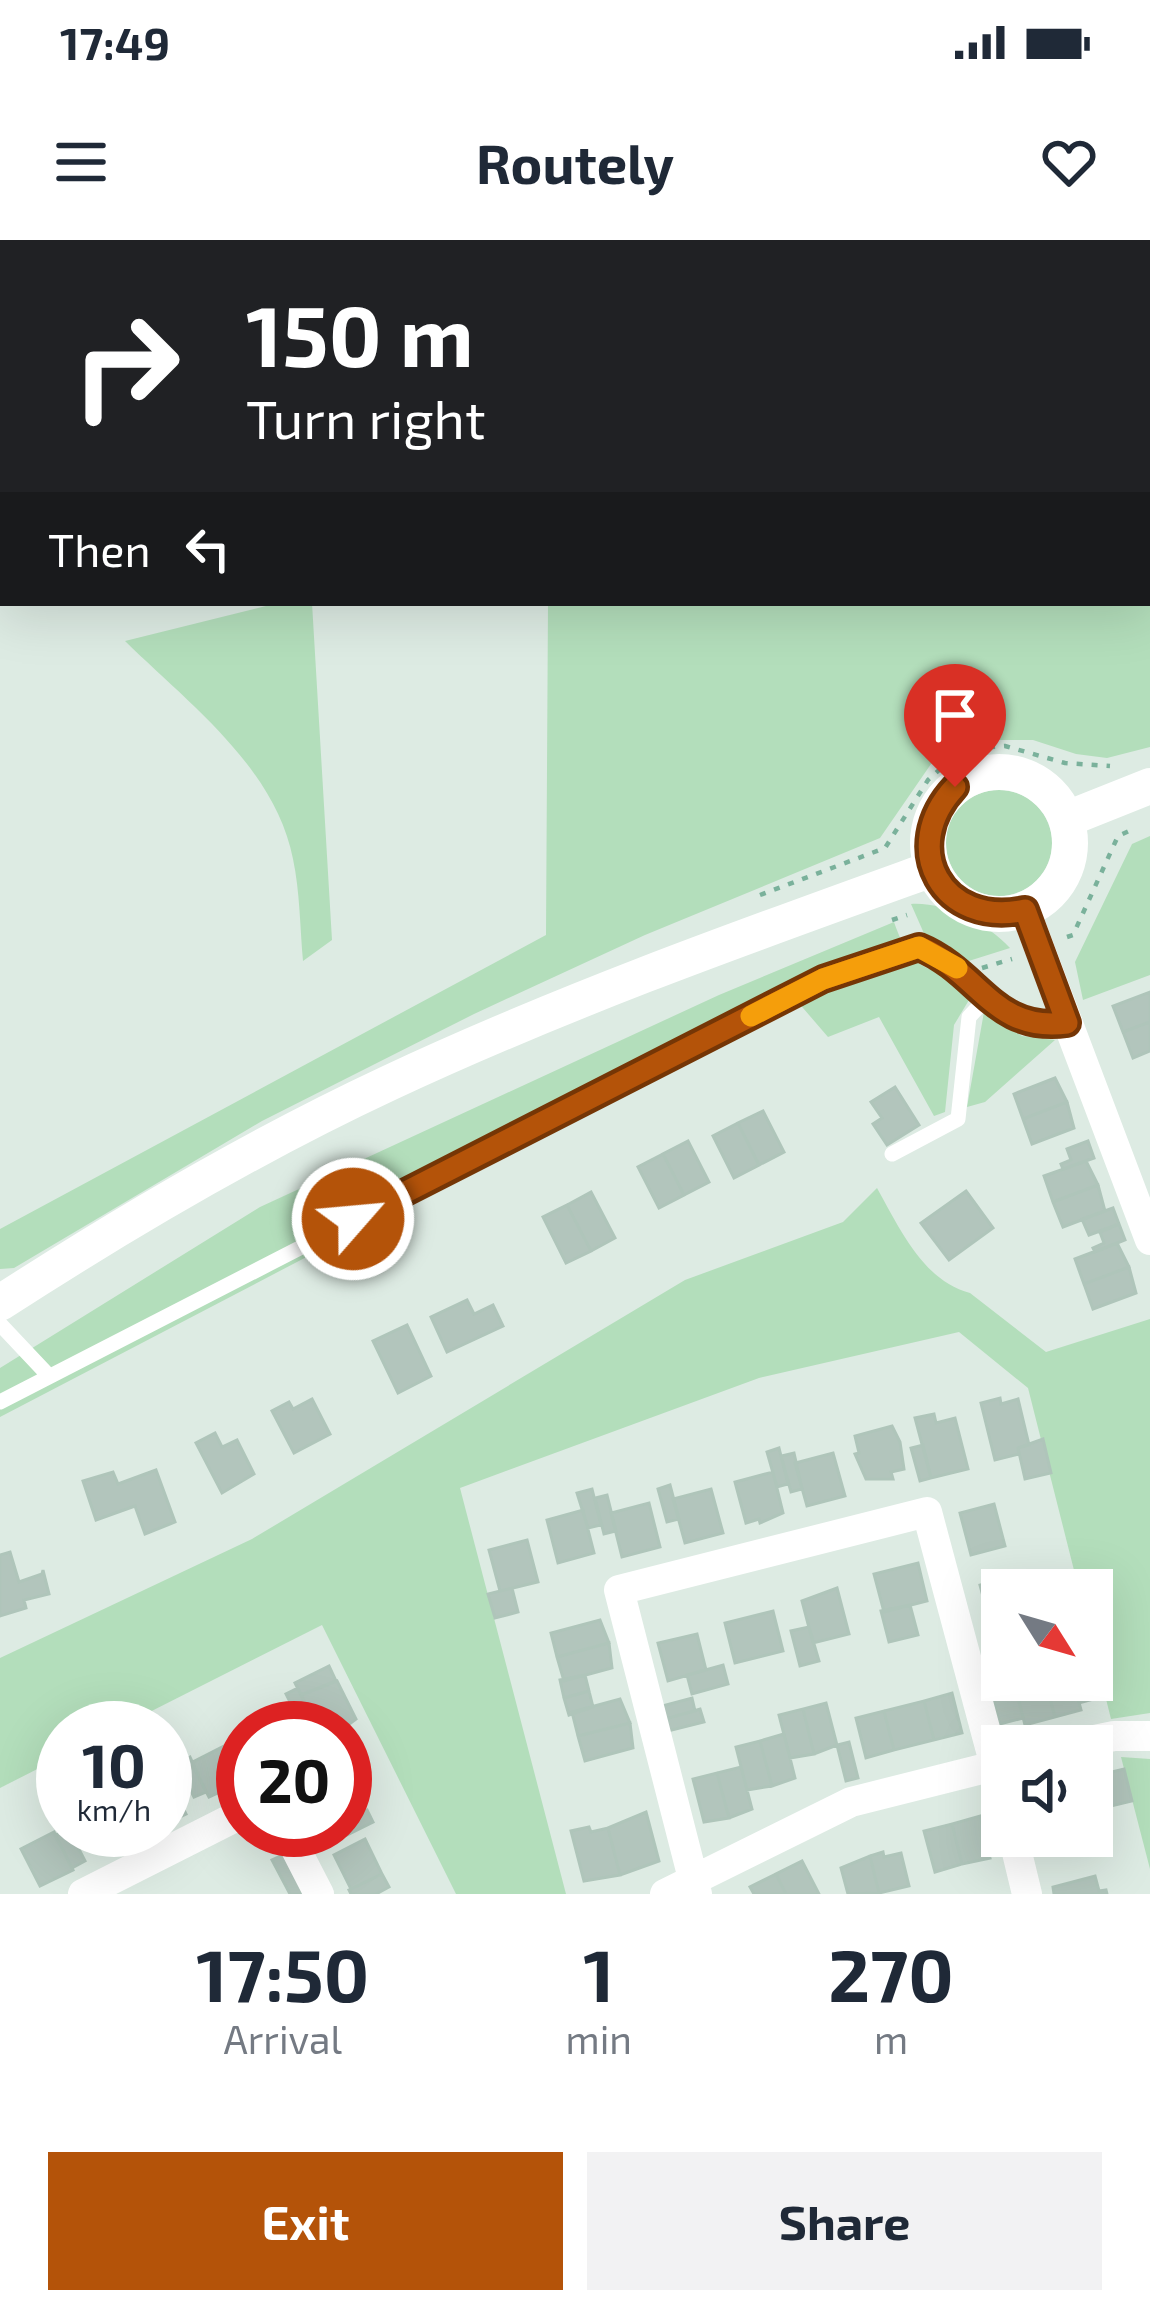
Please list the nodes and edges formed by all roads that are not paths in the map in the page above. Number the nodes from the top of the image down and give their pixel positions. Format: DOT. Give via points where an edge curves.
graph roads {
  1 [pos="1150,786"];
  2 [pos="1067,819"];
  3 [pos="932,869"];
  4 [pos="1025,910"];
  5 [pos="986,999"];
  6 [pos="1067,1023"];
  7 [pos="892,1154"];
  8 [pos="1150,1240"];
  9 [pos="0,1303"];
  10 [pos="0,1324"];
  11 [pos="49,1376"];
  12 [pos="0,1402"];
  13 [pos="986,1725"];
  14 [pos="1113,1736"];
  15 [pos="1150,1736"];
  16 [pos="981,1778"];
  17 [pos="216,1827"];
  18 [pos="300,1857"];
  19 [pos="1018,1857"];
  20 [pos="695,1887"];
  21 [pos="83,1894"];
  22 [pos="319,1894"];
  23 [pos="664,1894"];
  24 [pos="1027,1894"];
  1 -- 2 [label="main road"];
  2 -- 3 [label="main road" via="1056,799 1019,774 974,776 939,803 930,824"];
  2 -- 4 [label="main road" via="1071,841 1059,882"];
  3 -- 4 [label="main road" via="944,888 981,912"];
  3 -- 9 [label="main road" via="611,986 388,1083 221,1170"];
  4 -- 6 [label="street"];
  5 -- 6 [label="lane" via="1039,1027"];
  5 -- 7 [label="lane" via="969,1017 958,1119"];
  5 -- 11 [label="lane" via="964,973 919,947 823,979"];
  6 -- 8 [label="street"];
  10 -- 11 [label="lane"];
  11 -- 12 [label="lane"];
  13 -- 20 [label="street" via="927,1512 619,1590"];
  14 -- 15 [label="street"];
  16 -- 20 [label="street" via="850,1802"];
  17 -- 21 [label="street"];
  18 -- 22 [label="street"];
  19 -- 24 [label="street"];
  20 -- 23 [label="street"];
}
